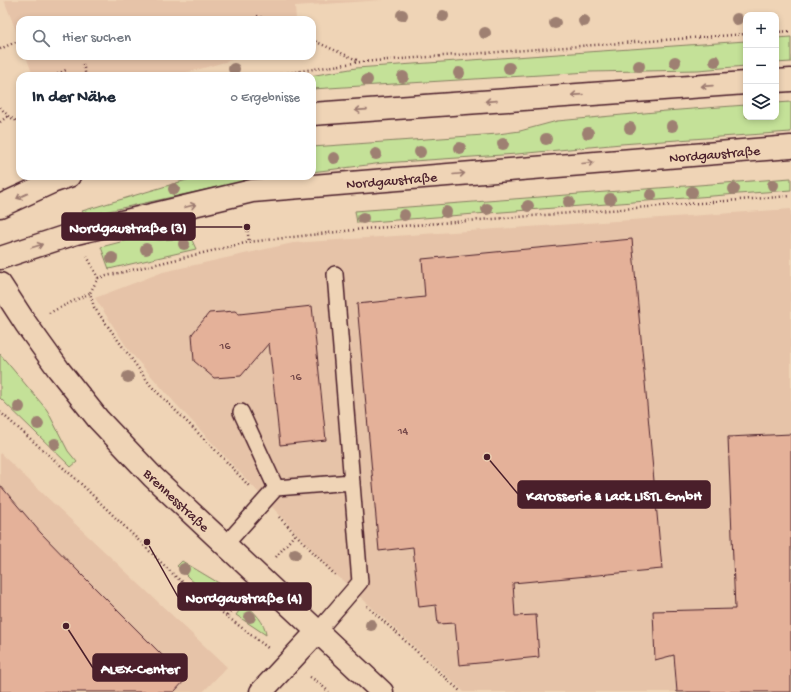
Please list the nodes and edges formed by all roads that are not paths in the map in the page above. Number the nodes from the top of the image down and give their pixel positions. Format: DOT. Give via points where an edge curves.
graph roads {
  1 [pos="791,80"];
  2 [pos="779,81"];
  3 [pos="743,83"];
  4 [pos="316,114"];
  5 [pos="791,147"];
  6 [pos="58,180"];
  7 [pos="0,206"];
  8 [pos="0,258"];
  9 [pos="335,274"];
  10 [pos="0,284"];
  11 [pos="241,412"];
  12 [pos="352,482"];
  13 [pos="276,488"];
  14 [pos="225,545"];
  15 [pos="317,632"];
  16 [pos="261,692"];
  17 [pos="382,692"];
  1 -- 2 [label="main road"];
  3 -- 4 [label="main road, one-way"];
  8 -- 5 [label="main road, Nordgaustraße, one-way" via="76,233 252,191"];
  6 -- 7 [label="main road, one-way"];
  9 -- 12 [label="lane"];
  10 -- 14 [label="main road, Brennesstraße" via="38,341 98,419 153,477"];
  11 -- 13 [label="lane"];
  12 -- 13 [label="lane"];
  12 -- 15 [label="lane" via="360,582"];
  13 -- 14 [label="lane"];
  14 -- 15 [label="main road, Brennesstraße"];
  15 -- 16 [label="main road"];
  15 -- 17 [label="main road, Brennesstraße"];
}
